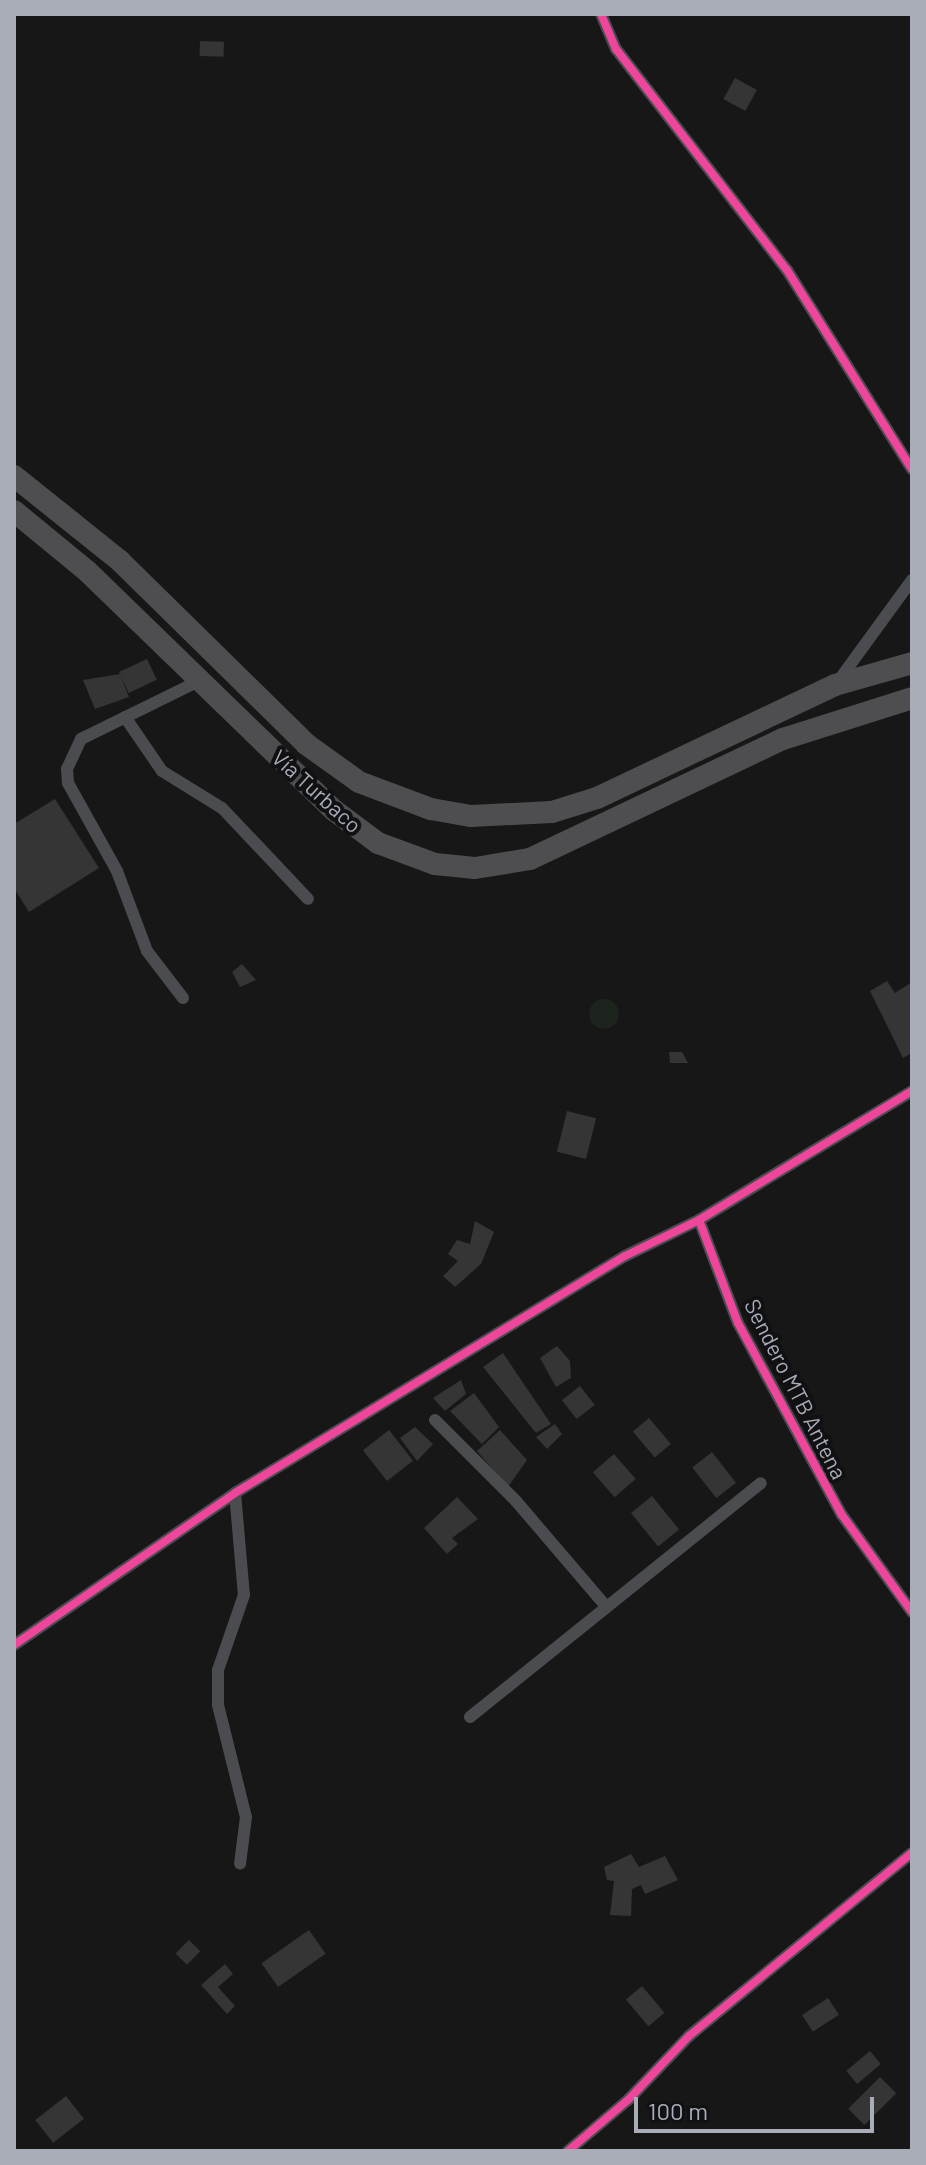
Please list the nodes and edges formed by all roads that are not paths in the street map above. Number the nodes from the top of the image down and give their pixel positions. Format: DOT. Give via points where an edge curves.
graph roads {
  1 [pos="601,14"];
  2 [pos="912,469"];
  3 [pos="14,476"];
  4 [pos="14,511"];
  5 [pos="912,580"];
  6 [pos="912,663"];
  7 [pos="199,681"];
  8 [pos="835,685"];
  9 [pos="912,698"];
  10 [pos="125,717"];
  11 [pos="308,899"];
  12 [pos="183,998"];
  13 [pos="912,1091"];
  14 [pos="699,1220"];
  15 [pos="435,1420"];
  16 [pos="761,1483"];
  17 [pos="235,1493"];
  18 [pos="604,1604"];
  19 [pos="912,1612"];
  20 [pos="14,1645"];
  21 [pos="470,1717"];
  22 [pos="912,1853"];
  23 [pos="240,1864"];
  24 [pos="568,2151"];
  1 -- 2 [label="street" via="616,49 787,270"];
  3 -- 8 [label="highway, Vía Turbaco" via="120,561 306,744 359,782 431,809 512,817 567,808"];
  4 -- 7 [label="highway, Vía Turbaco" via="87,571"];
  5 -- 8 [label="street"];
  6 -- 8 [label="highway, Vía Turbaco"];
  7 -- 9 [label="highway, Vía Turbaco" via="354,827 413,858 475,868 530,859 783,739"];
  7 -- 10 [label="street"];
  10 -- 11 [label="street" via="162,771 222,808"];
  10 -- 12 [label="street" via="81,739 71,752 68,783 117,871 147,951"];
  13 -- 14 [label="street"];
  14 -- 17 [label="street" via="625,1256"];
  14 -- 19 [label="street, Sendero MTB Antena" via="738,1323 842,1515"];
  15 -- 18 [label="street" via="516,1501"];
  16 -- 18 [label="street"];
  17 -- 20 [label="street"];
  17 -- 23 [label="street" via="244,1595 218,1670 218,1705 246,1817"];
  18 -- 21 [label="street"];
  22 -- 24 [label="street" via="689,2036 628,2100"];
}
